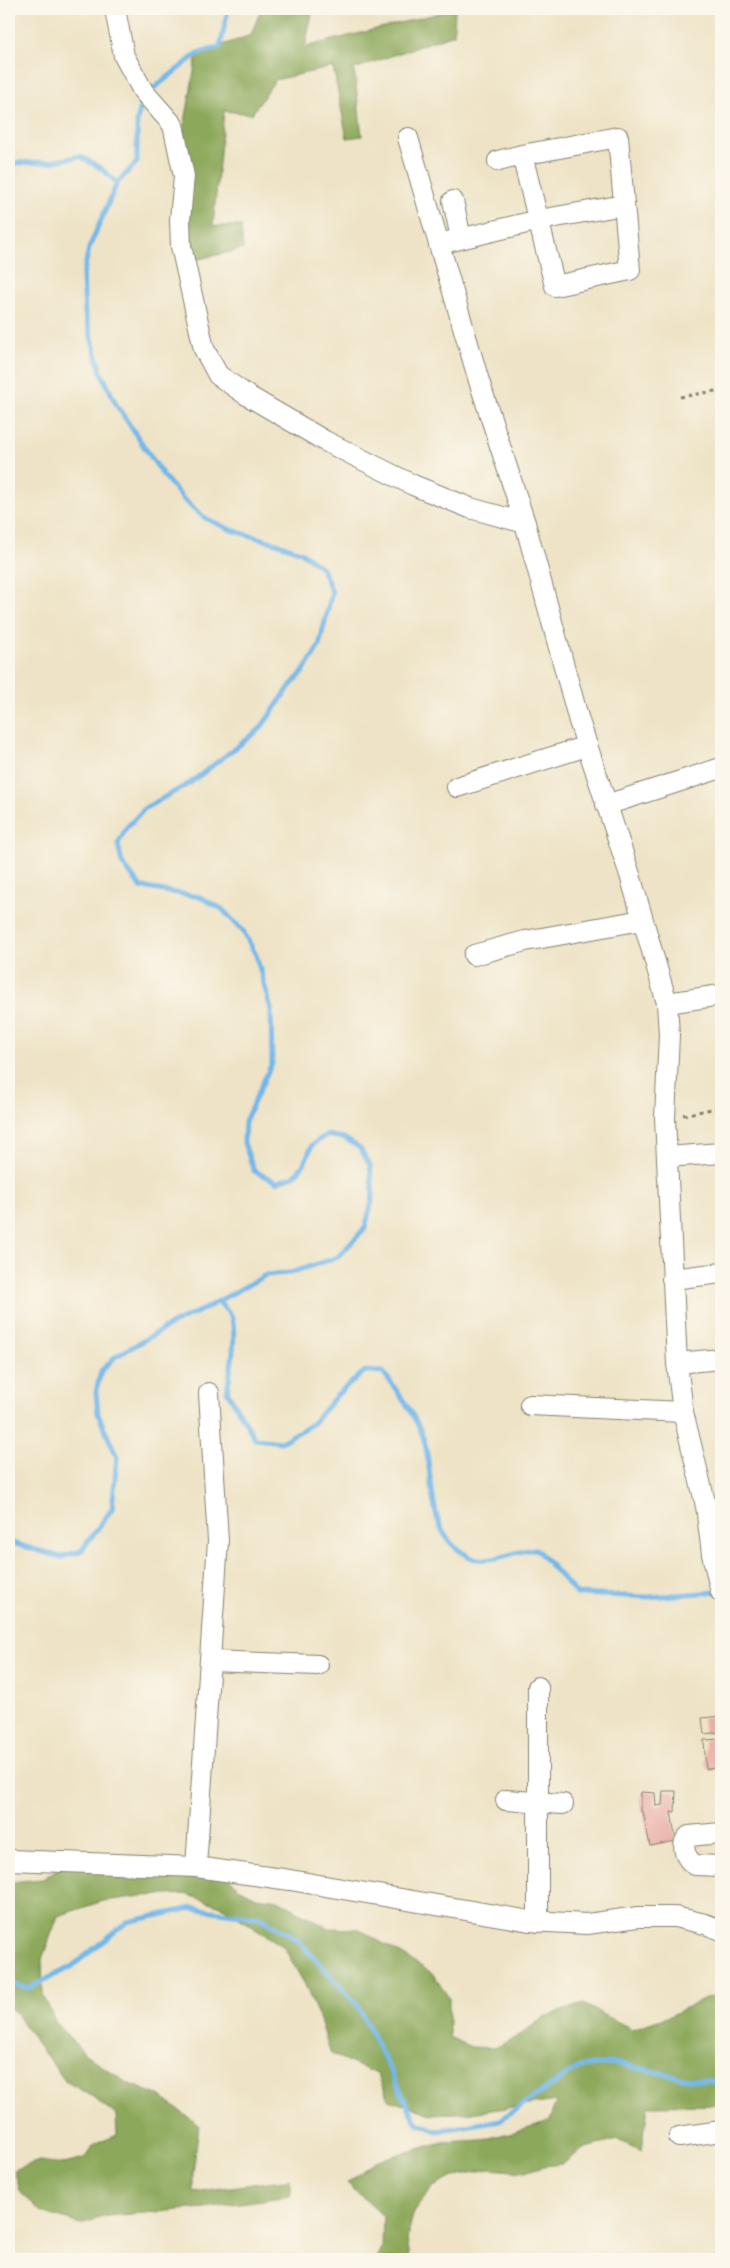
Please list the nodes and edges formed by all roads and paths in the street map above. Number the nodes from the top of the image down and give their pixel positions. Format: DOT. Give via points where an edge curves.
graph roads {
  1 [pos="115,9"];
  2 [pos="408,138"];
  3 [pos="522,155"];
  4 [pos="498,161"];
  5 [pos="453,201"];
  6 [pos="624,205"];
  7 [pos="539,220"];
  8 [pos="461,238"];
  9 [pos="438,244"];
  10 [pos="721,390"];
  11 [pos="680,397"];
  12 [pos="525,523"];
  13 [pos="587,746"];
  14 [pos="721,768"];
  15 [pos="458,788"];
  16 [pos="606,805"];
  17 [pos="642,920"];
  18 [pos="474,955"];
  19 [pos="721,995"];
  20 [pos="667,1003"];
  21 [pos="721,1107"];
  22 [pos="665,1118"];
  23 [pos="721,1153"];
  24 [pos="667,1157"];
  25 [pos="721,1273"];
  26 [pos="672,1279"];
  27 [pos="721,1359"];
  28 [pos="677,1363"];
  29 [pos="209,1394"];
  30 [pos="530,1405"];
  31 [pos="684,1412"];
  32 [pos="720,1586"];
  33 [pos="211,1660"];
  34 [pos="318,1664"];
  35 [pos="538,1688"];
  36 [pos="506,1800"];
  37 [pos="538,1803"];
  38 [pos="563,1804"];
  39 [pos="721,1832"];
  40 [pos="9,1860"];
  41 [pos="721,1866"];
  42 [pos="196,1867"];
  43 [pos="538,1922"];
  44 [pos="721,1930"];
  45 [pos="721,2131"];
  46 [pos="679,2137"];
  1 -- 12 [label="street" via="124,56 143,91 173,125 184,176 181,246 204,349 218,374 316,436 413,485 470,508"];
  2 -- 9 [label="street"];
  3 -- 4 [label="street"];
  3 -- 6 [label="street" via="618,138"];
  3 -- 7 [label="street"];
  5 -- 8 [label="street"];
  6 -- 7 [label="street"];
  6 -- 7 [label="street" via="630,270 555,286"];
  7 -- 8 [label="street"];
  8 -- 9 [label="street"];
  9 -- 12 [label="street"];
  10 -- 11 [label="path"];
  12 -- 13 [label="street"];
  13 -- 15 [label="street"];
  13 -- 16 [label="street"];
  14 -- 16 [label="street"];
  16 -- 17 [label="street"];
  17 -- 18 [label="street" via="525,941"];
  17 -- 20 [label="street"];
  19 -- 20 [label="street"];
  20 -- 22 [label="street"];
  21 -- 22 [label="path"];
  22 -- 24 [label="street"];
  23 -- 24 [label="street"];
  24 -- 26 [label="street"];
  25 -- 26 [label="street"];
  26 -- 28 [label="street"];
  27 -- 28 [label="street"];
  28 -- 31 [label="street"];
  29 -- 33 [label="street" via="218,1541"];
  30 -- 31 [label="street"];
  31 -- 32 [label="street"];
  33 -- 34 [label="street"];
  33 -- 42 [label="street"];
  35 -- 37 [label="street"];
  36 -- 37 [label="street"];
  37 -- 38 [label="street"];
  37 -- 43 [label="street"];
  39 -- 41 [label="street" via="689,1836 684,1842 686,1857 694,1865"];
  40 -- 42 [label="street"];
  42 -- 43 [label="street"];
  43 -- 44 [label="street" via="587,1924 638,1917 675,1917"];
  45 -- 46 [label="street"];
}
